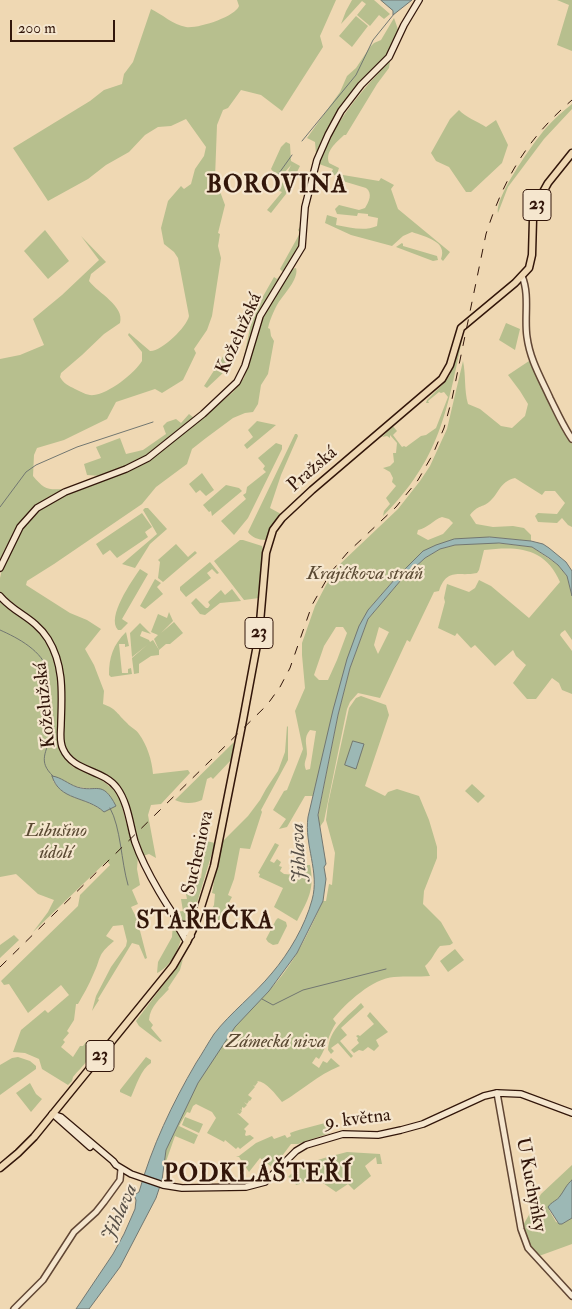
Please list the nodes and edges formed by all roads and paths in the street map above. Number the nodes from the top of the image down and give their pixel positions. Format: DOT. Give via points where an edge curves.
graph roads {
  1 [pos="419,0"];
  2 [pos="572,153"];
  3 [pos="522,276"];
  4 [pos="572,439"];
  5 [pos="0,568"];
  6 [pos="0,596"];
  7 [pos="235,760"];
  8 [pos="165,901"];
  9 [pos="196,923"];
  10 [pos="179,924"];
  11 [pos="189,939"];
  12 [pos="497,1093"];
  13 [pos="59,1106"];
  14 [pos="572,1113"];
  15 [pos="52,1114"];
  16 [pos="60,1120"];
  17 [pos="42,1126"];
  18 [pos="118,1167"];
  19 [pos="0,1168"];
  20 [pos="132,1174"];
  21 [pos="120,1180"];
  22 [pos="572,1296"];
  23 [pos="14,1309"];
  1 -- 5 [label="main road, Koželužská" via="389,57 341,111 324,144 305,207 302,247 259,319 237,382 148,458 126,470 65,492 37,508 20,527"];
  2 -- 3 [label="main road, Pražská / 23" via="538,201 532,255 529,268"];
  3 -- 4 [label="street" via="526,335 533,364"];
  3 -- 7 [label="main road, Pražská / 23" via="461,328 450,365 437,385 312,490 273,530 266,553 259,634"];
  6 -- 8 [label="main road, Koželužská" via="38,626 53,647 61,678 60,738 63,749 74,763 104,776 117,788 135,842"];
  7 -- 9 [label="main road, Sucheniova / 23" via="214,866"];
  8 -- 10 [label="main road"];
  8 -- 11 [label="main road" via="167,909"];
  9 -- 10 [label="main road"];
  9 -- 11 [label="main road, Sucheniova / 23"];
  10 -- 11 [label="main road"];
  11 -- 13 [label="main road, Sucheniova / 23" via="168,973"];
  12 -- 14 [label="main road" via="521,1094"];
  12 -- 20 [label="main road, 9. května" via="401,1130 378,1135 343,1134 314,1142 296,1151 262,1184 233,1188 182,1188"];
  12 -- 22 [label="street, U Kuchyňky" via="525,1244"];
  13 -- 15 [label="main road, Sucheniova / 23"];
  13 -- 16 [label="main road"];
  15 -- 16 [label="main road"];
  15 -- 17 [label="main road, 23"];
  16 -- 17 [label="main road"];
  16 -- 18 [label="main road"];
  16 -- 18 [label="main road"];
  17 -- 19 [label="main road, 23"];
  18 -- 20 [label="main road"];
  18 -- 21 [label="street"];
  20 -- 21 [label="street"];
  21 -- 23 [label="street" via="92,1216 74,1232 47,1275"];
}
